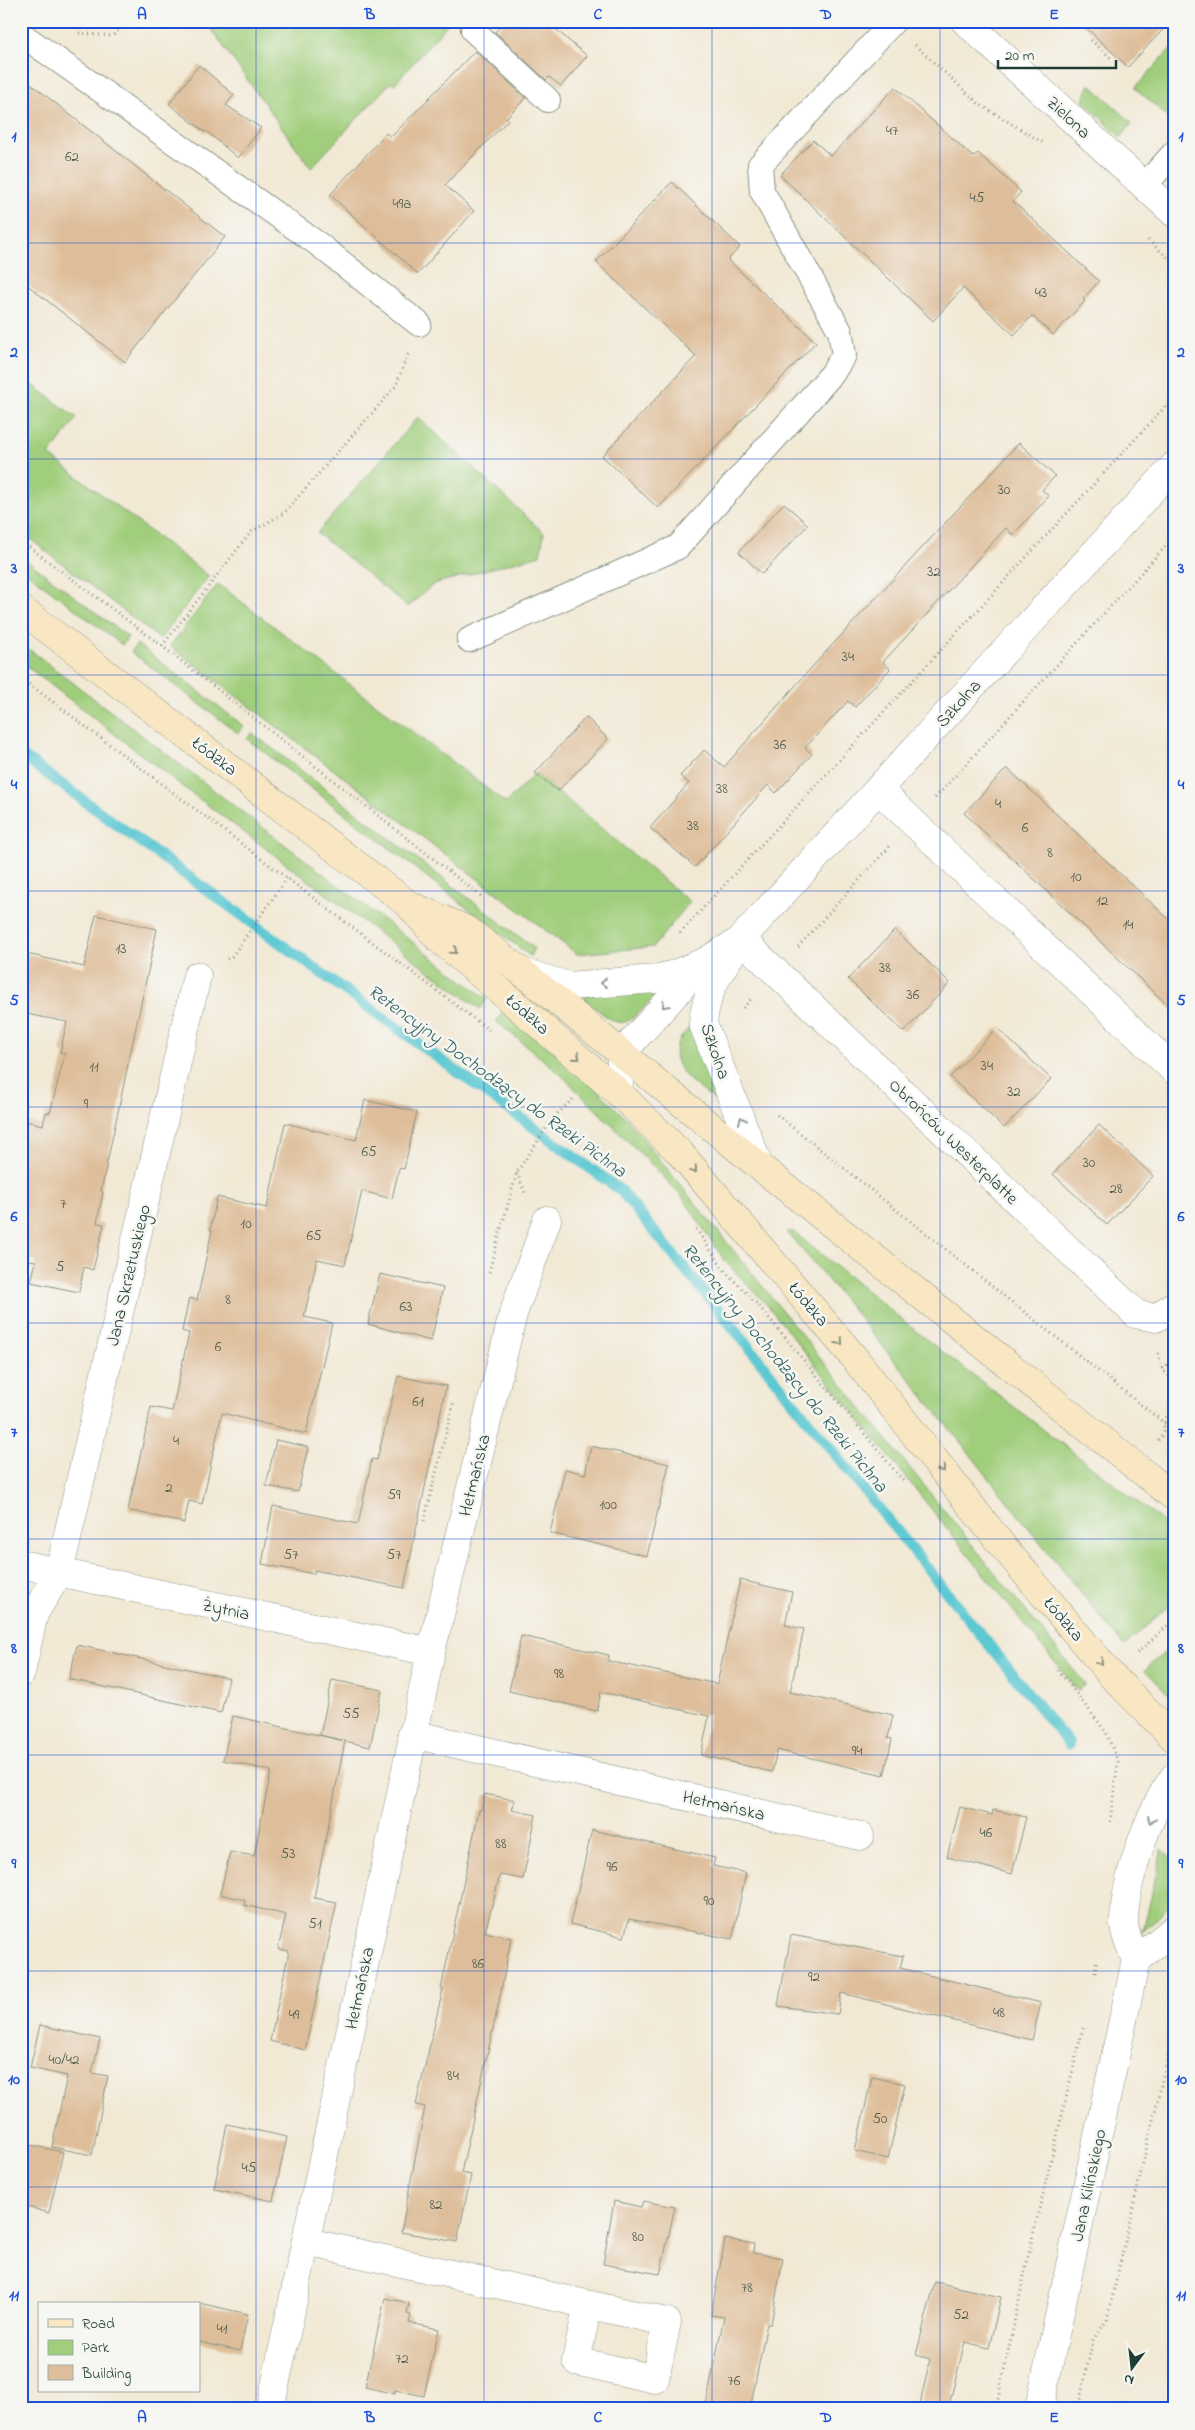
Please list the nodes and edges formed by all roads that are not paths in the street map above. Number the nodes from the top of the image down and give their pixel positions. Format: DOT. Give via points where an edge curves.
graph roads {
  1 [pos="478,21"];
  2 [pos="965,21"];
  3 [pos="893,22"];
  4 [pos="21,34"];
  5 [pos="548,100"];
  6 [pos="1174,153"];
  7 [pos="1144,186"];
  8 [pos="1174,213"];
  9 [pos="419,324"];
  10 [pos="1174,466"];
  11 [pos="21,609"];
  12 [pos="469,640"];
  13 [pos="879,790"];
  14 [pos="408,904"];
  15 [pos="741,940"];
  16 [pos="703,963"];
  17 [pos="522,972"];
  18 [pos="197,976"];
  19 [pos="622,1053"];
  20 [pos="1174,1070"];
  21 [pos="618,1092"];
  22 [pos="759,1166"];
  23 [pos="547,1220"];
  24 [pos="1174,1304"];
  25 [pos="1174,1497"];
  26 [pos="21,1564"];
  27 [pos="60,1573"];
  28 [pos="431,1652"];
  29 [pos="21,1672"];
  30 [pos="412,1734"];
  31 [pos="1174,1738"];
  32 [pos="1174,1778"];
  33 [pos="860,1836"];
  34 [pos="1174,1929"];
  35 [pos="1136,1960"];
  36 [pos="307,2242"];
  37 [pos="588,2304"];
  38 [pos="270,2409"];
  39 [pos="1039,2409"];
  1 -- 5 [label="lane" via="473,30"];
  2 -- 7 [label="street, Zielona"];
  3 -- 12 [label="lane" via="760,165 762,191 840,331 844,355 832,374 678,547"];
  4 -- 9 [label="lane" via="318,244"];
  6 -- 7 [label="lane"];
  7 -- 8 [label="street, Zielona"];
  10 -- 13 [label="street, Szkolna"];
  11 -- 14 [label="main road, Łódzka"];
  13 -- 15 [label="street, Szkolna"];
  13 -- 20 [label="street"];
  14 -- 17 [label="main road, Łódzka" via="467,930"];
  14 -- 21 [label="main road, Łódzka, one-way" via="438,938"];
  15 -- 16 [label="street, Szkolna"];
  22 -- 15 [label="street, Szkolna, one-way" via="703,1024 710,988"];
  15 -- 24 [label="street, Obrońców Westerplatte" via="1136,1314 1156,1318"];
  16 -- 17 [label="street, Szkolna, one-way" via="656,979 568,986"];
  16 -- 19 [label="street, Szkolna, one-way"];
  17 -- 19 [label="main road, Łódzka"];
  18 -- 27 [label="street, Jana Skrzetuskiego"];
  19 -- 21 [label="street"];
  19 -- 22 [label="main road, Łódzka"];
  21 -- 31 [label="main road, Łódzka, one-way" via="680,1153 758,1243 852,1355 1001,1544 1112,1676"];
  22 -- 25 [label="main road, Łódzka"];
  23 -- 28 [label="street, Hetmańska" via="513,1314"];
  26 -- 27 [label="street, Żytnia"];
  27 -- 28 [label="street, Żytnia"];
  27 -- 29 [label="street, Jana Skrzetuskiego" via="34,1614"];
  28 -- 30 [label="street, Hetmańska"];
  30 -- 33 [label="street, Hetmańska"];
  30 -- 36 [label="street, Hetmańska"];
  32 -- 35 [label="street, one-way" via="1150,1822 1128,1887 1124,1925"];
  34 -- 35 [label="street"];
  35 -- 39 [label="street, Jana Kilińskiego"];
  36 -- 37 [label="street"];
  36 -- 38 [label="street, Hetmańska"];
}
